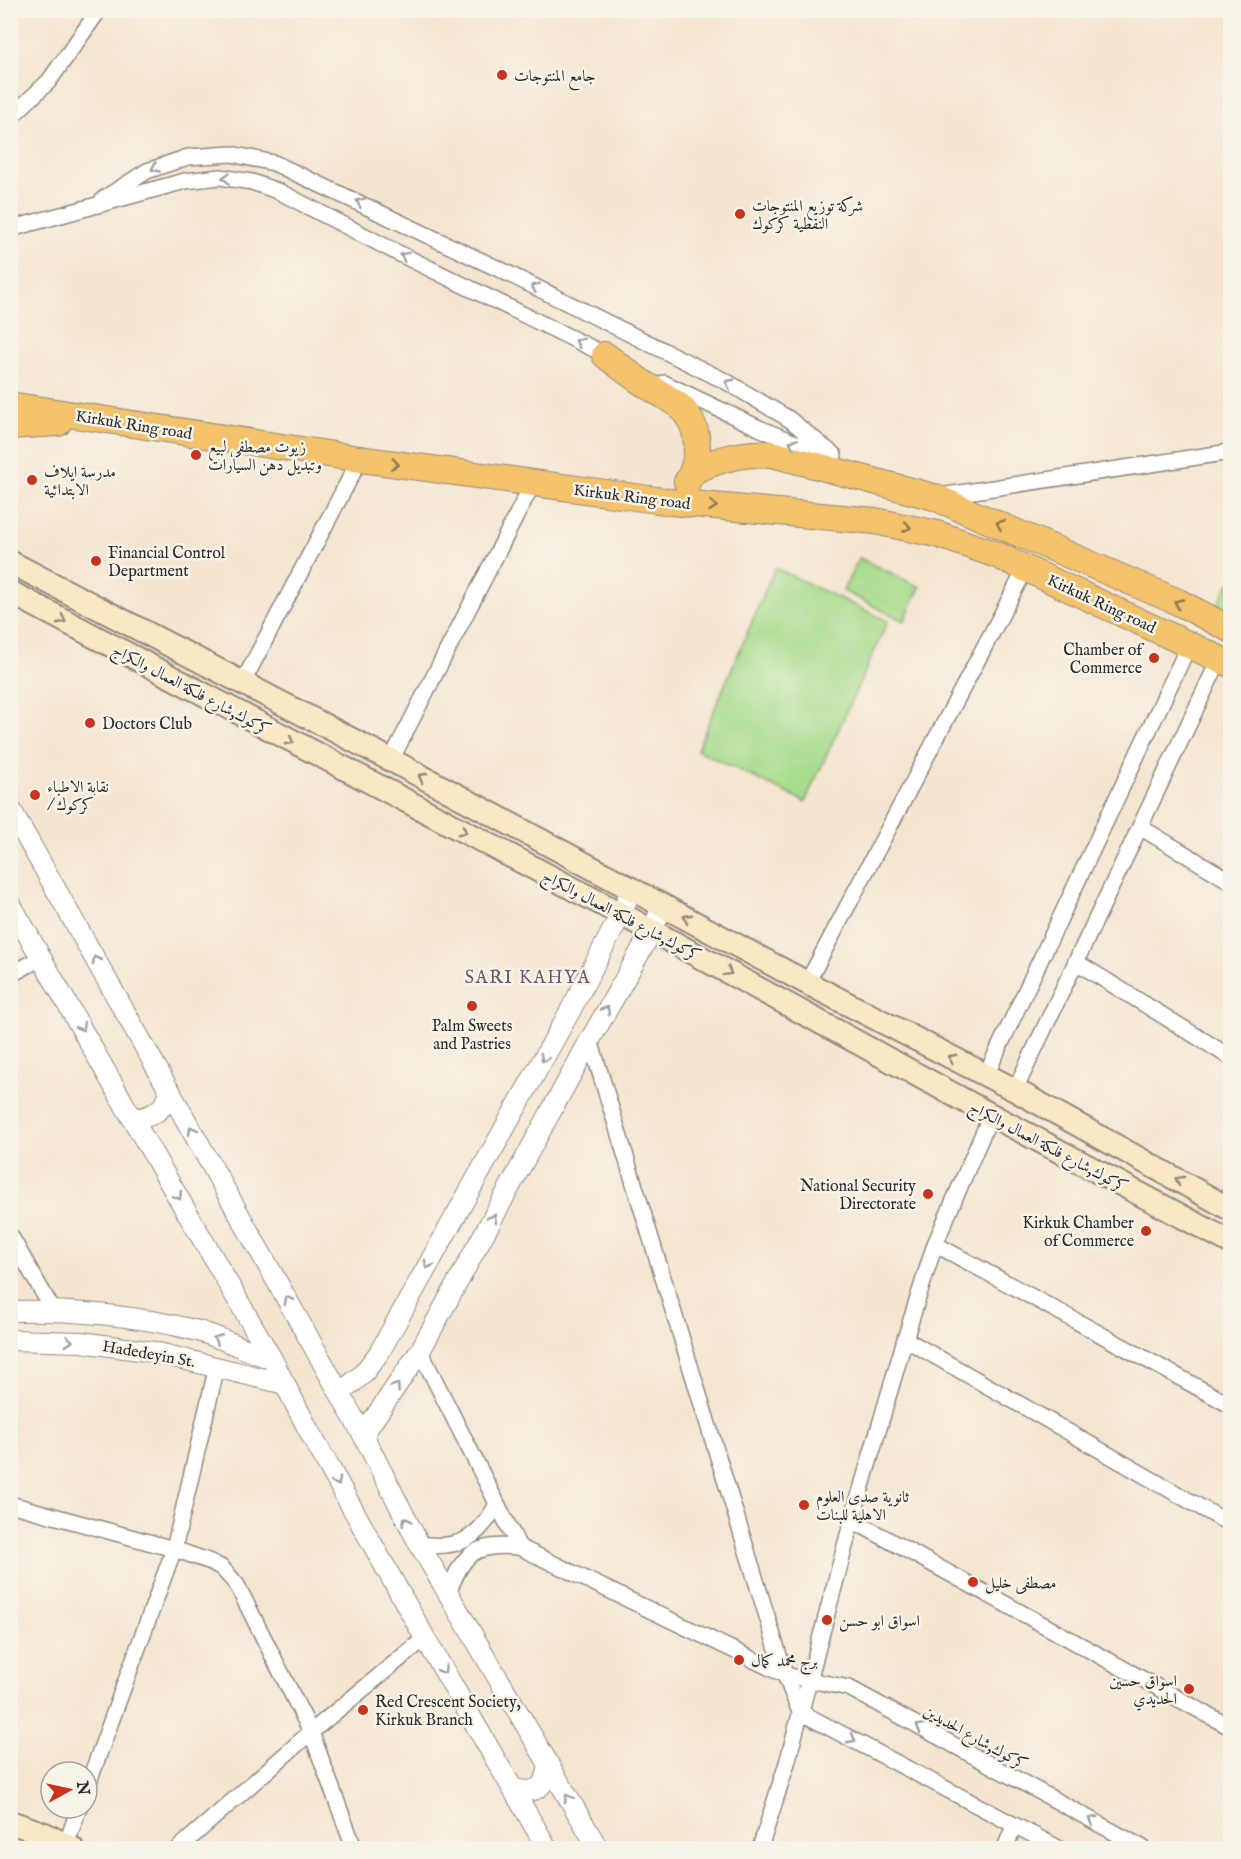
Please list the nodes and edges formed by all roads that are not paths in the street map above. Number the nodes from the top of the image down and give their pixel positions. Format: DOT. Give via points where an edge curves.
graph roads {
  1 [pos="99,10"];
  2 [pos="12,115"];
  3 [pos="89,207"];
  4 [pos="10,229"];
  5 [pos="605,355"];
  6 [pos="10,405"];
  7 [pos="88,417"];
  8 [pos="10,426"];
  9 [pos="1230,452"];
  10 [pos="360,459"];
  11 [pos="846,464"];
  12 [pos="693,471"];
  13 [pos="533,483"];
  14 [pos="884,484"];
  15 [pos="934,497"];
  16 [pos="671,502"];
  17 [pos="10,562"];
  18 [pos="1026,568"];
  19 [pos="10,592"];
  20 [pos="1230,629"];
  21 [pos="1190,644"];
  22 [pos="1225,661"];
  23 [pos="242,684"];
  24 [pos="391,760"];
  25 [pos="10,808"];
  26 [pos="1140,827"];
  27 [pos="1230,881"];
  28 [pos="632,888"];
  29 [pos="10,903"];
  30 [pos="663,905"];
  31 [pos="621,914"];
  32 [pos="652,931"];
  33 [pos="41,958"];
  34 [pos="1076,962"];
  35 [pos="10,975"];
  36 [pos="807,983"];
  37 [pos="590,1040"];
  38 [pos="1230,1058"];
  39 [pos="986,1075"];
  40 [pos="1015,1090"];
  41 [pos="171,1092"];
  42 [pos="991,1115"];
  43 [pos="132,1118"];
  44 [pos="1230,1209"];
  45 [pos="10,1235"];
  46 [pos="1230,1242"];
  47 [pos="935,1244"];
  48 [pos="10,1311"];
  49 [pos="54,1312"];
  50 [pos="905,1339"];
  51 [pos="10,1340"];
  52 [pos="420,1351"];
  53 [pos="272,1359"];
  54 [pos="218,1366"];
  55 [pos="285,1384"];
  56 [pos="340,1393"];
  57 [pos="1230,1405"];
  58 [pos="363,1436"];
  59 [pos="10,1504"];
  60 [pos="497,1504"];
  61 [pos="852,1520"];
  62 [pos="1230,1524"];
  63 [pos="418,1545"];
  64 [pos="519,1547"];
  65 [pos="174,1549"];
  66 [pos="448,1594"];
  67 [pos="425,1638"];
  68 [pos="785,1675"];
  69 [pos="809,1679"];
  70 [pos="800,1712"];
  71 [pos="1230,1727"];
  72 [pos="310,1732"];
  73 [pos="97,1760"];
  74 [pos="549,1766"];
  75 [pos="512,1788"];
  76 [pos="76,1820"];
  77 [pos="10,1822"];
  78 [pos="1014,1826"];
  79 [pos="69,1847"];
  80 [pos="179,1848"];
  81 [pos="354,1848"];
  82 [pos="547,1848"];
  83 [pos="598,1848"];
  84 [pos="760,1848"];
  85 [pos="1005,1848"];
  86 [pos="1058,1848"];
  87 [pos="1139,1848"];
  1 -- 2 [label="street" via="49,81"];
  3 -- 4 [label="street"];
  5 -- 3 [label="street, one-way" via="280,192 252,182 202,178"];
  11 -- 3 [label="street, one-way" via="789,419 727,382 274,163 231,154 188,157 147,171"];
  11 -- 5 [label="street, one-way" via="759,428"];
  5 -- 12 [label="highway" via="676,403 690,418 697,437"];
  6 -- 7 [label="highway, Kirkuk Ring road"];
  7 -- 8 [label="highway"];
  7 -- 10 [label="highway, Kirkuk Ring road"];
  9 -- 15 [label="street"];
  10 -- 13 [label="highway, Kirkuk Ring road, one-way"];
  10 -- 23 [label="street"];
  11 -- 14 [label="street"];
  12 -- 14 [label="highway, Kirkuk Ring road" via="723,459 759,453 784,456"];
  12 -- 16 [label="highway"];
  13 -- 16 [label="highway, Kirkuk Ring road"];
  13 -- 24 [label="street"];
  14 -- 15 [label="highway, Kirkuk Ring road"];
  20 -- 15 [label="highway, Kirkuk Ring road, one-way" via="1178,602"];
  16 -- 18 [label="highway, Kirkuk Ring road, one-way" via="906,526 968,543"];
  17 -- 23 [label="main road, كركوك,شارع فلكة العمال والكراج"];
  18 -- 21 [label="highway, Kirkuk Ring road"];
  18 -- 36 [label="street"];
  19 -- 31 [label="main road, كركوك,شارع فلكة العمال والكراج, one-way"];
  21 -- 22 [label="highway, Kirkuk Ring road"];
  21 -- 39 [label="street"];
  22 -- 26 [label="street"];
  23 -- 24 [label="main road, كركوك,شارع فلكة العمال والكراج"];
  28 -- 24 [label="main road, كركوك,شارع فلكة العمال والكراج, one-way"];
  41 -- 25 [label="street, one-way"];
  26 -- 27 [label="street"];
  26 -- 34 [label="street"];
  28 -- 30 [label="main road, كركوك,شارع فلكة العمال والكراج"];
  28 -- 31 [label="street"];
  29 -- 33 [label="street"];
  30 -- 32 [label="street"];
  36 -- 30 [label="main road, كركوك,شارع فلكة العمال والكراج, one-way"];
  31 -- 32 [label="main road, كركوك,شارع فلكة العمال والكراج"];
  31 -- 56 [label="street, one-way" via="379,1353 362,1375"];
  37 -- 32 [label="street, one-way"];
  32 -- 42 [label="main road, كركوك,شارع فلكة العمال والكراج, one-way"];
  33 -- 35 [label="street"];
  33 -- 43 [label="street, one-way"];
  34 -- 38 [label="street"];
  34 -- 40 [label="street"];
  39 -- 36 [label="main road, كركوك,شارع فلكة العمال والكراج, one-way"];
  52 -- 37 [label="street, one-way"];
  37 -- 68 [label="street"];
  39 -- 40 [label="main road, كركوك,شارع فلكة العمال والكراج"];
  44 -- 40 [label="main road, كركوك,شارع فلكة العمال والكراج, one-way"];
  41 -- 43 [label="street" via="156,1112 145,1118"];
  56 -- 41 [label="street, one-way"];
  42 -- 46 [label="main road, كركوك,شارع فلكة العمال والكراج"];
  42 -- 47 [label="street"];
  43 -- 53 [label="street, one-way"];
  45 -- 49 [label="street"];
  47 -- 50 [label="street"];
  47 -- 57 [label="street"];
  48 -- 49 [label="street, Hadedeyin St."];
  53 -- 49 [label="street, Hadedeyin St., one-way" via="200,1332 124,1318"];
  50 -- 61 [label="street"];
  50 -- 62 [label="street"];
  51 -- 54 [label="street, Hadedeyin St., one-way" via="115,1346"];
  58 -- 52 [label="street, one-way"];
  52 -- 60 [label="street"];
  53 -- 55 [label="street"];
  54 -- 55 [label="street, Hadedeyin St."];
  54 -- 65 [label="street"];
  55 -- 67 [label="street, one-way"];
  56 -- 58 [label="street"];
  63 -- 58 [label="street, one-way"];
  59 -- 65 [label="street"];
  60 -- 63 [label="street" via="472,1537 446,1546"];
  60 -- 64 [label="street"];
  61 -- 69 [label="street"];
  61 -- 71 [label="street"];
  63 -- 66 [label="street"];
  64 -- 66 [label="street" via="476,1551 456,1570"];
  64 -- 68 [label="street, كركوك,شارع الحديدين"];
  65 -- 72 [label="street" via="211,1562 230,1576"];
  65 -- 73 [label="street"];
  66 -- 74 [label="street"];
  67 -- 72 [label="street"];
  67 -- 75 [label="street, one-way"];
  68 -- 69 [label="street, كركوك,شارع الحديدين"];
  68 -- 70 [label="street"];
  69 -- 70 [label="street"];
  87 -- 69 [label="street, كركوك,شارع الحديدين, one-way" via="849,1688"];
  70 -- 78 [label="street, one-way"];
  70 -- 84 [label="street"];
  72 -- 80 [label="street"];
  72 -- 81 [label="street"];
  74 -- 75 [label="street" via="544,1783 536,1789"];
  83 -- 74 [label="street, one-way"];
  75 -- 82 [label="street"];
  76 -- 79 [label="street"];
  77 -- 79 [label="main road"];
  78 -- 85 [label="street"];
  78 -- 86 [label="street"];
}
